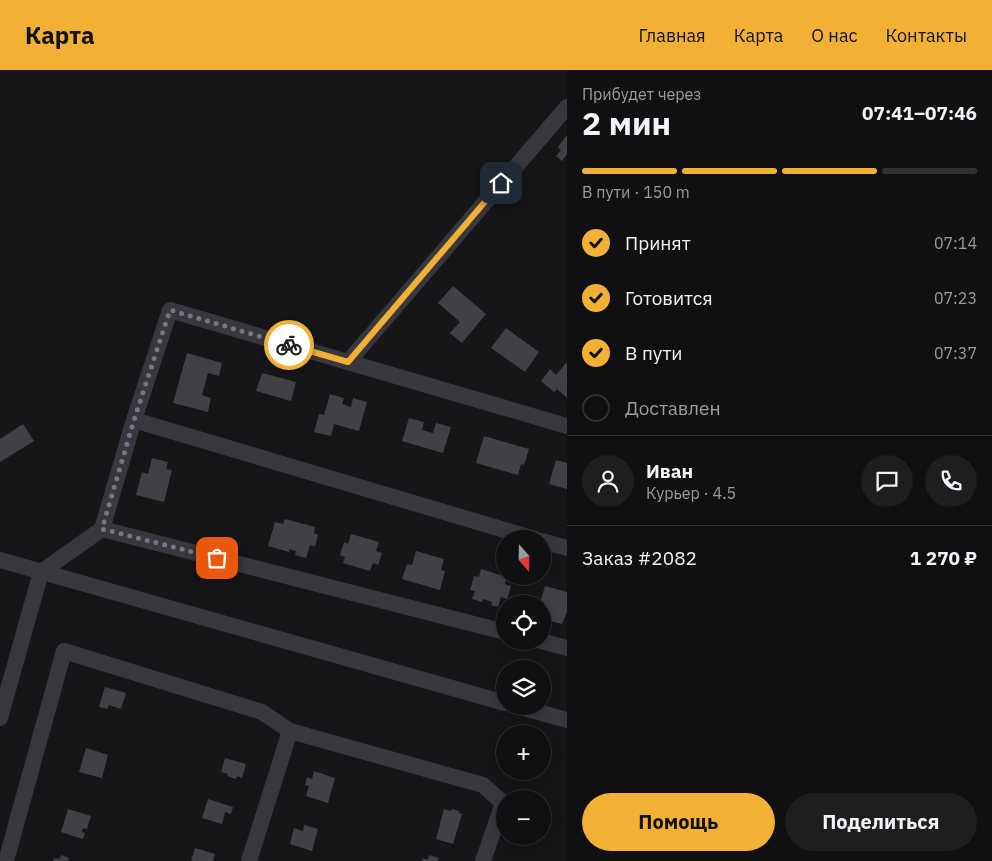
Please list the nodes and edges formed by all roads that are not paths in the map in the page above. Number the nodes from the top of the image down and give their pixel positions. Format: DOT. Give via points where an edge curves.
graph roads {
  1 [pos="567,107"];
  2 [pos="348,362"];
  3 [pos="134,420"];
  4 [pos="567,426"];
  5 [pos="102,529"];
  6 [pos="505,530"];
  7 [pos="551,544"];
  8 [pos="567,548"];
  9 [pos="0,560"];
  10 [pos="41,572"];
  11 [pos="496,630"];
  12 [pos="551,644"];
  13 [pos="567,648"];
  14 [pos="496,700"];
  15 [pos="549,715"];
  16 [pos="0,718"];
  17 [pos="567,720"];
  18 [pos="290,731"];
  19 [pos="6,861"];
  20 [pos="249,861"];
  21 [pos="483,861"];
  1 -- 2 [label="street"];
  2 -- 3 [label="street" via="170,310"];
  2 -- 4 [label="street"];
  3 -- 5 [label="street"];
  3 -- 6 [label="street"];
  5 -- 10 [label="street"];
  5 -- 11 [label="street"];
  7 -- 8 [label="street"];
  9 -- 10 [label="street"];
  10 -- 14 [label="street"];
  10 -- 16 [label="street"];
  12 -- 13 [label="street"];
  15 -- 17 [label="street"];
  18 -- 19 [label="street" via="262,712 64,652"];
  18 -- 20 [label="street"];
  18 -- 21 [label="street" via="483,785 503,803"];
}
